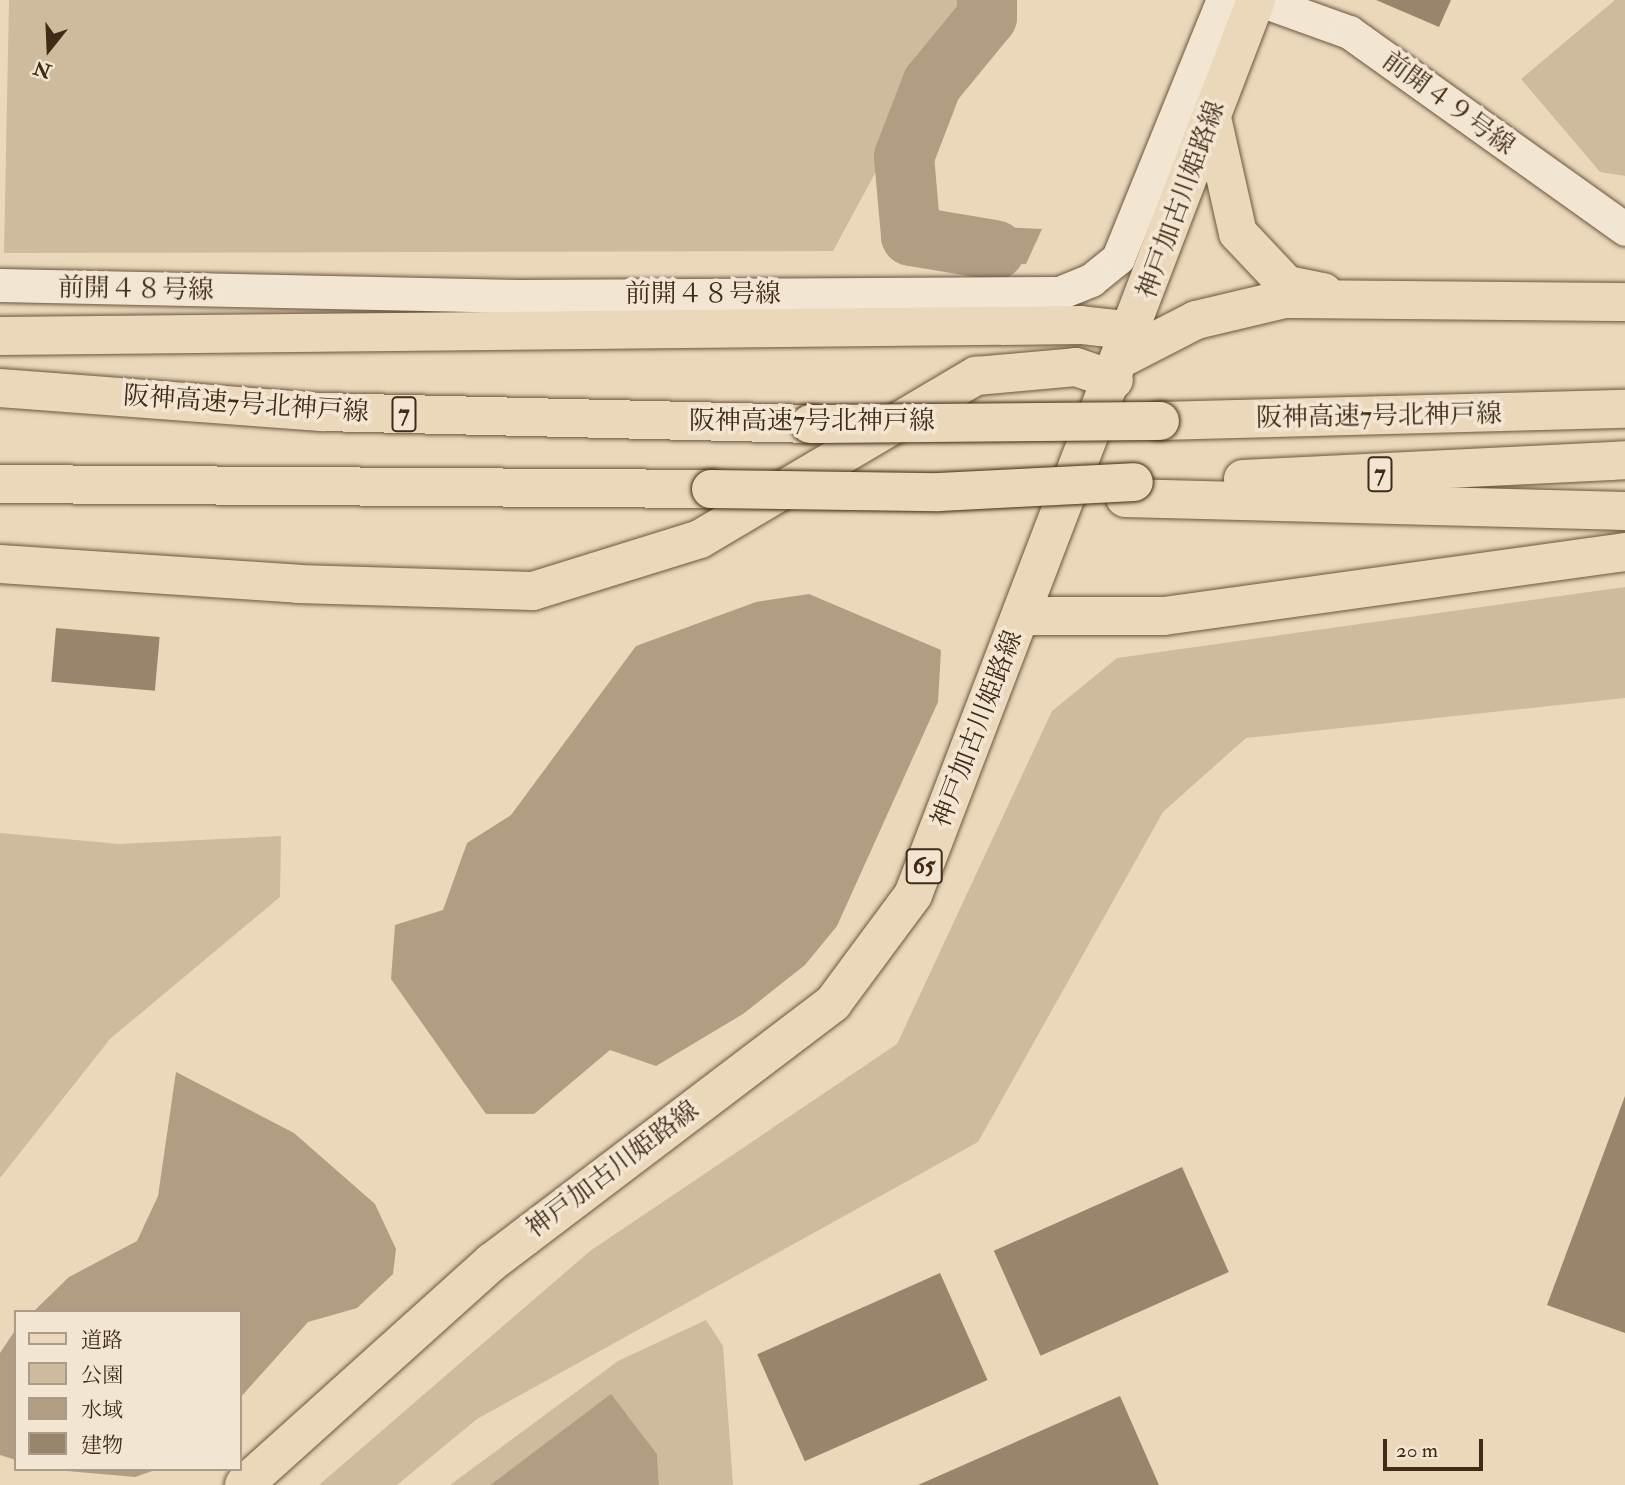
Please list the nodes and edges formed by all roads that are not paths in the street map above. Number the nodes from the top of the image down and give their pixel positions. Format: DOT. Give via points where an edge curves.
graph roads {
  1 [pos="1223,0"];
  2 [pos="1258,0"];
  3 [pos="1212,118"];
  4 [pos="1625,229"];
  5 [pos="0,285"];
  6 [pos="1359,299"];
  7 [pos="1625,302"];
  8 [pos="0,336"];
  9 [pos="1123,357"];
  10 [pos="1625,384"];
  11 [pos="0,388"];
  12 [pos="1625,409"];
  13 [pos="1475,417"];
  14 [pos="1625,460"];
  15 [pos="0,484"];
  16 [pos="1129,490"];
  17 [pos="1625,510"];
  18 [pos="1625,552"];
  19 [pos="0,564"];
  20 [pos="1022,616"];
  21 [pos="243,1485"];
  1 -- 5 [label="street, 前開４８号線" via="1118,258 1091,280 1059,293 491,295"];
  2 -- 3 [label="main road, 神戸加古川姫路線 / 65"];
  2 -- 4 [label="street, 前開４９号線" via="1349,32"];
  3 -- 6 [label="main road" via="1238,233 1287,285"];
  3 -- 9 [label="main road, 神戸加古川姫路線 / 65"];
  6 -- 7 [label="main road"];
  6 -- 9 [label="main road" via="1284,299 1196,320"];
  8 -- 9 [label="main road" via="1081,326"];
  9 -- 19 [label="main road" via="1076,367 976,376 700,539 533,591 298,584"];
  9 -- 20 [label="main road, 神戸加古川姫路線 / 65"];
  10 -- 13 [label="main road"];
  11 -- 13 [label="main road, 阪神高速7号北神戸線 / 7, bridge" via="322,412 810,425"];
  12 -- 13 [label="main road, 阪神高速7号北神戸線 / 7"];
  14 -- 16 [label="main road, 阪神高速7号北神戸線 / 7"];
  15 -- 16 [label="main road, 阪神高速7号北神戸線 / 7, bridge"];
  16 -- 17 [label="main road"];
  18 -- 20 [label="main road" via="1164,616"];
  20 -- 21 [label="main road, 神戸加古川姫路線 / 65" via="913,895 833,1003 492,1262"];
}
